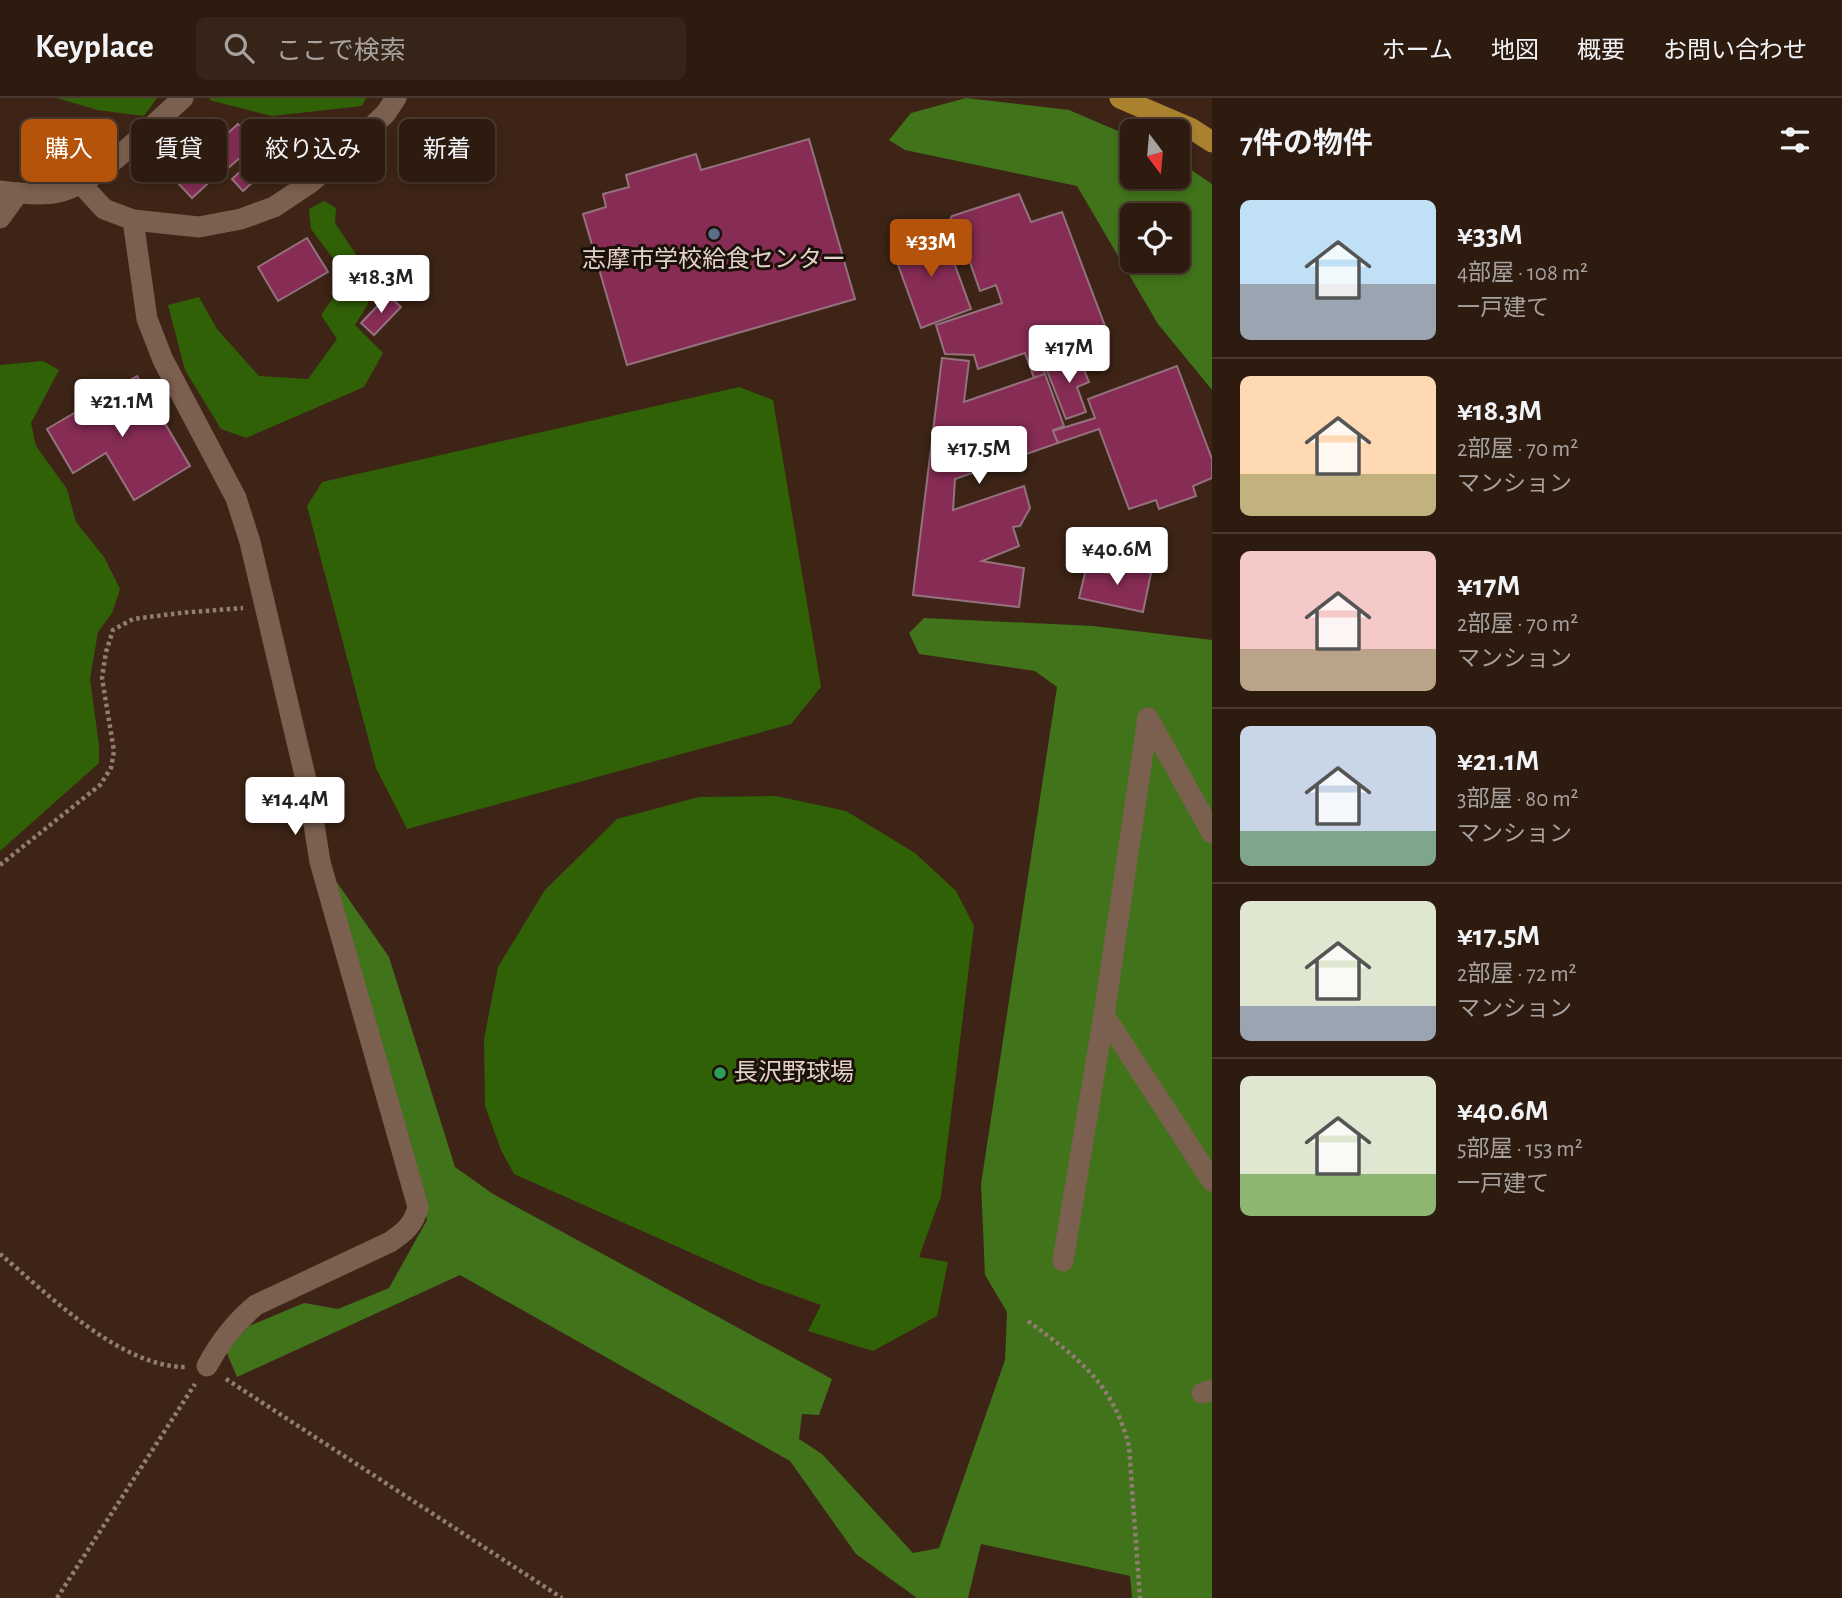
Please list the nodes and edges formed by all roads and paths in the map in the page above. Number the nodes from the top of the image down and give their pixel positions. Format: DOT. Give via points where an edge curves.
graph roads {
  1 [pos="183,98"];
  2 [pos="396,98"];
  3 [pos="1120,98"];
  4 [pos="1212,142"];
  5 [pos="81,184"];
  6 [pos="9,192"];
  7 [pos="0,218"];
  8 [pos="133,220"];
  9 [pos="265,607"];
  10 [pos="1212,833"];
  11 [pos="0,865"];
  12 [pos="1104,1015"];
  13 [pos="1212,1181"];
  14 [pos="0,1254"];
  15 [pos="1063,1261"];
  16 [pos="1028,1321"];
  17 [pos="207,1366"];
  18 [pos="57,1598"];
  19 [pos="562,1598"];
  20 [pos="1140,1598"];
  1 -- 5 [label="street"];
  2 -- 8 [label="street" via="340,158 274,207 200,227"];
  3 -- 4 [label="highway"];
  5 -- 6 [label="street" via="58,193"];
  5 -- 8 [label="street" via="104,209"];
  6 -- 7 [label="street"];
  8 -- 9 [label="street" via="147,319 163,360 236,498"];
  9 -- 11 [label="path" via="133,619 113,630 102,678 114,751 111,768 100,785"];
  9 -- 17 [label="street" via="309,793 320,862 418,1207 410,1226 390,1242 256,1305 238,1319"];
  10 -- 12 [label="street" via="1148,718"];
  12 -- 13 [label="street"];
  12 -- 15 [label="street"];
  14 -- 17 [label="path" via="103,1337 133,1355 170,1367"];
  16 -- 20 [label="path" via="1089,1371 1123,1421 1129,1446"];
  17 -- 18 [label="path"];
  17 -- 19 [label="path"];
}
